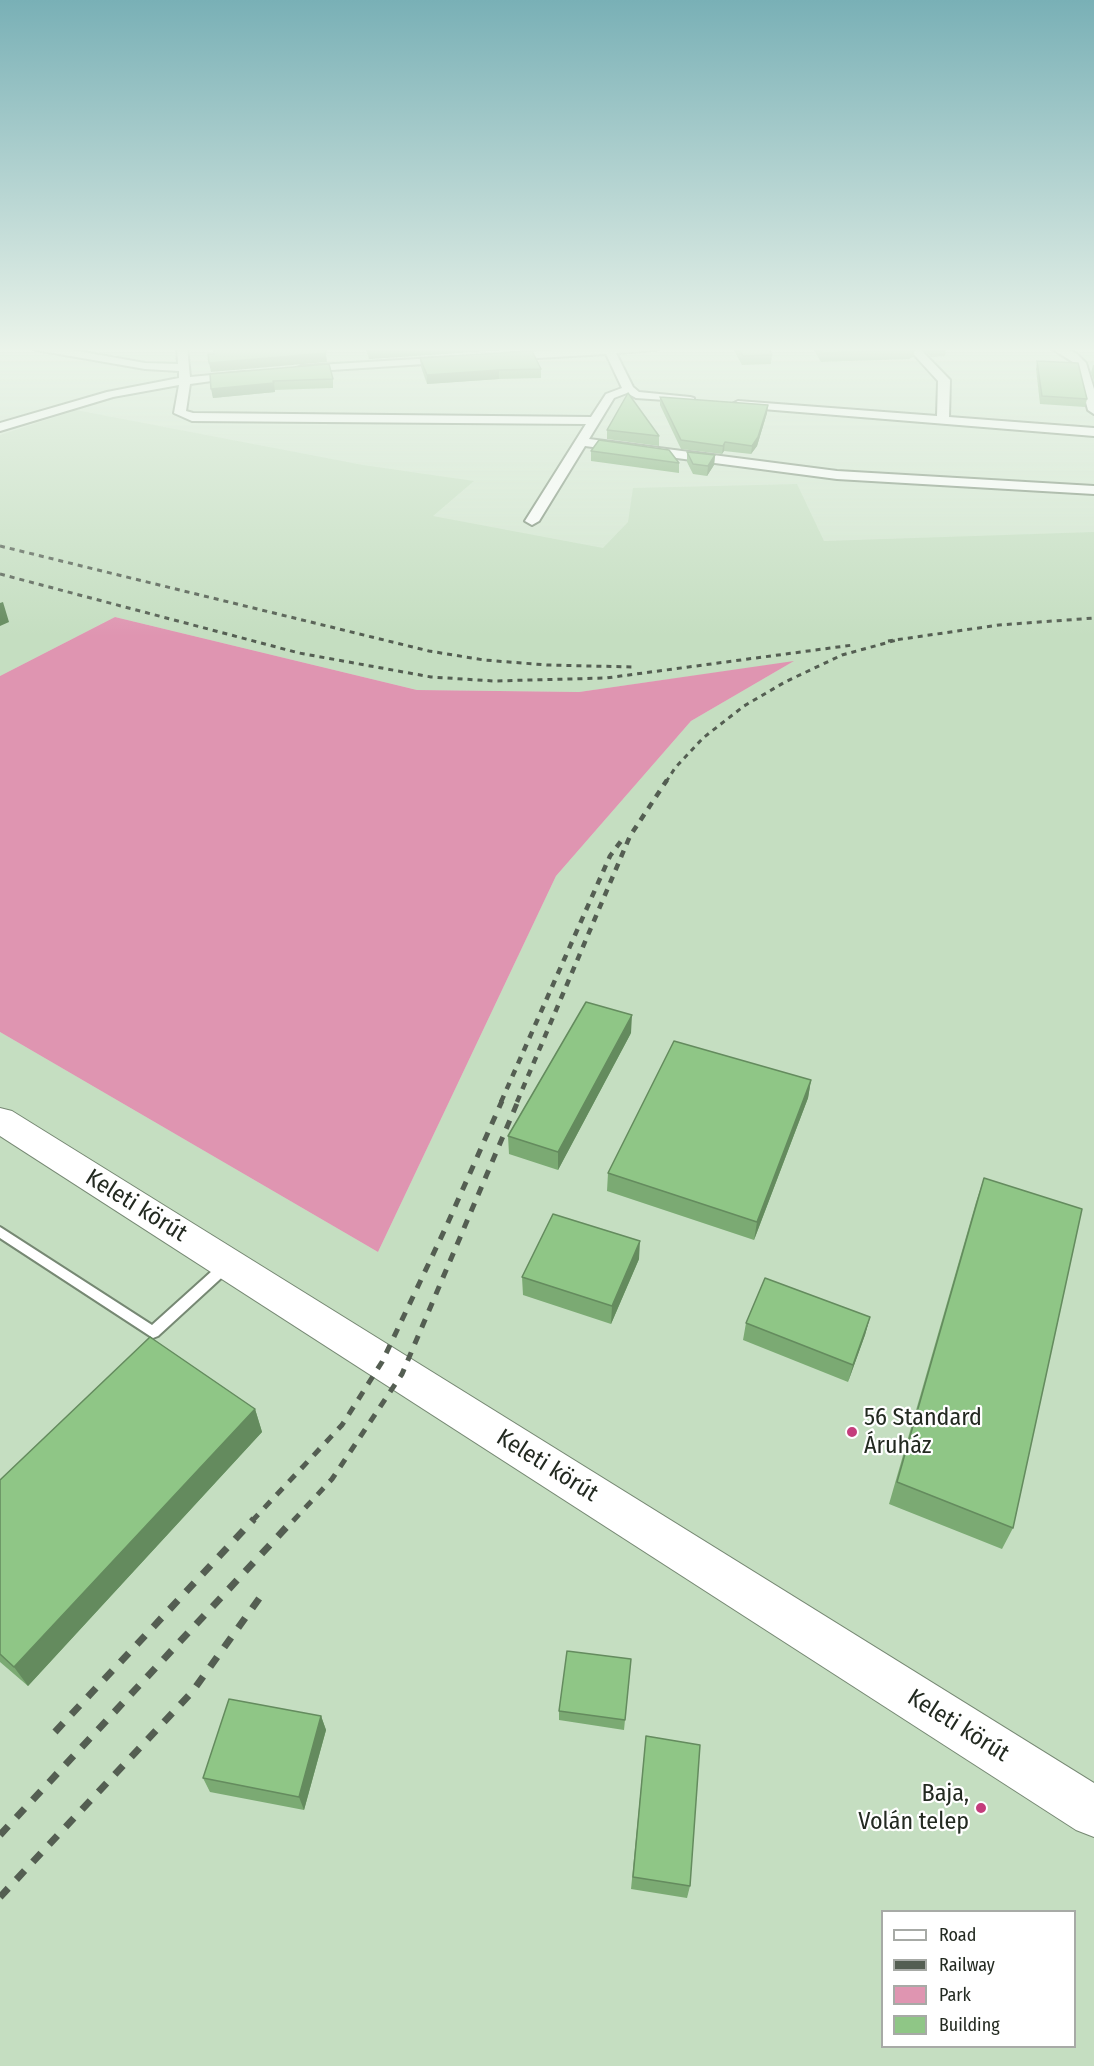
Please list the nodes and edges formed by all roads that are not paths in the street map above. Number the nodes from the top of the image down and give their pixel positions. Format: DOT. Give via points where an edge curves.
graph roads {
  1 [pos="582,443"];
  2 [pos="594,443"];
  3 [pos="1094,490"];
  4 [pos="531,521"];
  5 [pos="0,1120"];
  6 [pos="0,1232"];
  7 [pos="228,1263"];
  8 [pos="1094,1812"];
  1 -- 4 [label="street"];
  2 -- 3 [label="street" via="837,475"];
  5 -- 7 [label="main road, Keleti körút"];
  6 -- 7 [label="lane" via="153,1332"];
  7 -- 8 [label="main road, Keleti körút"];
}
